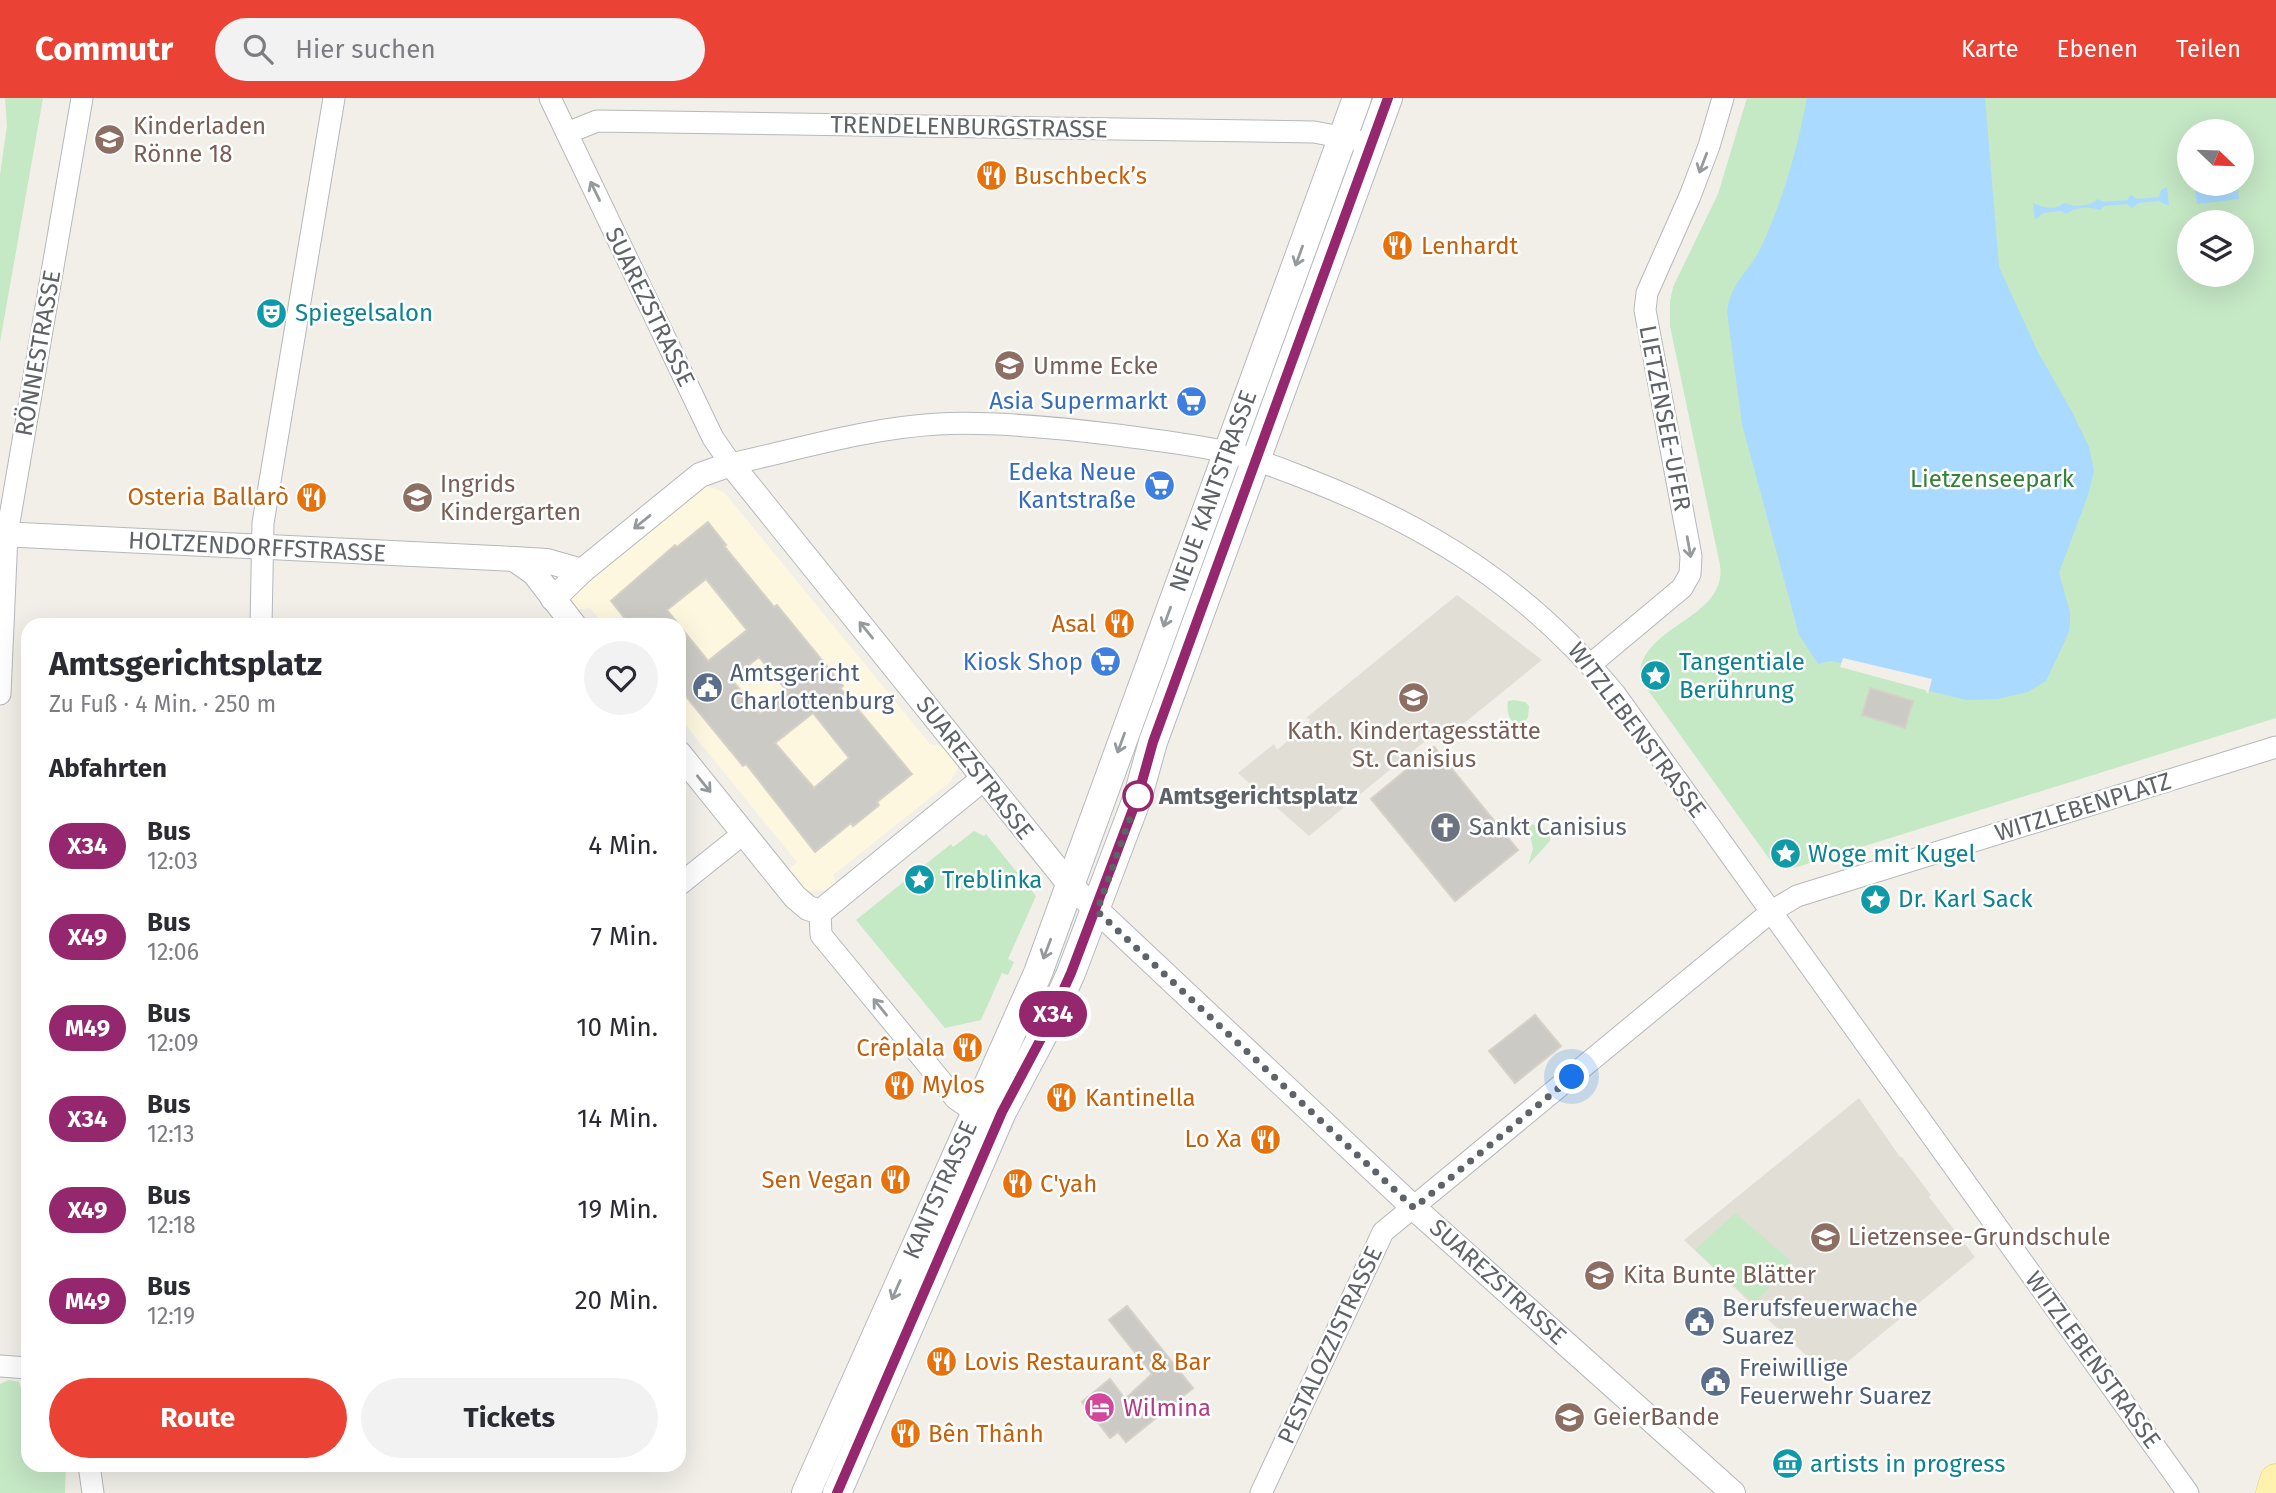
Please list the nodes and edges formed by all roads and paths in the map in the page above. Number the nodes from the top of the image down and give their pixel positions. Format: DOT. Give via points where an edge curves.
graph roads {
  1 [pos="82,98"];
  2 [pos="334,98"];
  3 [pos="550,98"];
  4 [pos="1357,98"];
  5 [pos="1388,98"];
  6 [pos="1723,98"];
  7 [pos="567,133"];
  8 [pos="1343,137"];
  9 [pos="1371,144"];
  10 [pos="1227,452"];
  11 [pos="1256,460"];
  12 [pos="731,464"];
  13 [pos="4,534"];
  14 [pos="263,548"];
  15 [pos="514,559"];
  16 [pos="582,571"];
  17 [pos="553,599"];
  18 [pos="261,618"];
  19 [pos="568,618"];
  20 [pos="1591,664"];
  21 [pos="0,694"];
  22 [pos="2276,747"];
  23 [pos="686,762"];
  24 [pos="984,778"];
  25 [pos="744,833"];
  26 [pos="686,879"];
  27 [pos="1070,885"];
  28 [pos="814,910"];
  29 [pos="1097,911"];
  30 [pos="1772,911"];
  31 [pos="975,1112"];
  32 [pos="1414,1208"];
  33 [pos="0,1366"];
  34 [pos="21,1368"];
  35 [pos="90,1472"];
  36 [pos="2276,1480"];
  37 [pos="93,1493"];
  38 [pos="806,1493"];
  39 [pos="837,1493"];
  40 [pos="1261,1493"];
  41 [pos="1733,1493"];
  42 [pos="2188,1493"];
  43 [pos="2272,1493"];
  1 -- 13 [label="street, RÖNNESTRASSE"];
  2 -- 14 [label="street" via="263,523"];
  3 -- 7 [label="street, SUAREZSTRASSE"];
  4 -- 8 [label="main road, NEUE KANTSTRASSE"];
  5 -- 9 [label="main road, NEUE KANTSTRASSE"];
  6 -- 20 [label="street, LIETZENSEE-UFER, one-way" via="1645,310 1691,556 1690,574 1682,588"];
  7 -- 8 [label="street, TRENDELENBURGSTRASSE" via="597,121 1314,132"];
  12 -- 7 [label="street, SUAREZSTRASSE, one-way" via="713,438"];
  8 -- 9 [label="street, TRENDELENBURGSTRASSE"];
  8 -- 10 [label="main road, NEUE KANTSTRASSE, one-way"];
  9 -- 11 [label="main road, NEUE KANTSTRASSE"];
  10 -- 11 [label="street, WITZLEBENSTRASSE"];
  10 -- 12 [label="street, WITZLEBENSTRASSE" via="1066,428 938,424 843,438"];
  10 -- 27 [label="main road, NEUE KANTSTRASSE, one-way"];
  11 -- 20 [label="street, WITZLEBENSTRASSE" via="1341,492 1421,531 1539,612"];
  11 -- 29 [label="main road, NEUE KANTSTRASSE"];
  12 -- 16 [label="street, WITZLEBENSTRASSE, one-way" via="700,475"];
  24 -- 12 [label="street, SUAREZSTRASSE, one-way"];
  13 -- 14 [label="street, HOLTZENDORFFSTRASSE"];
  13 -- 21 [label="street, RÖNNESTRASSE"];
  14 -- 15 [label="street, HOLTZENDORFFSTRASSE"];
  14 -- 18 [label="street"];
  15 -- 16 [label="street, HOLTZENDORFFSTRASSE" via="547,561"];
  15 -- 17 [label="street" via="534,573"];
  16 -- 17 [label="street, WITZLEBENSTRASSE"];
  17 -- 19 [label="street"];
  20 -- 30 [label="street, WITZLEBENSTRASSE"];
  22 -- 30 [label="street, WITZLEBENPLATZ" via="1797,896"];
  23 -- 25 [label="street, one-way"];
  24 -- 27 [label="street, SUAREZSTRASSE"];
  24 -- 28 [label="street"];
  25 -- 26 [label="street"];
  25 -- 28 [label="street" via="795,897"];
  27 -- 29 [label="street, SUAREZSTRASSE"];
  27 -- 31 [label="main road, KANTSTRASSE, one-way" via="1038,973"];
  31 -- 28 [label="street, one-way" via="956,1100 821,935"];
  29 -- 32 [label="street, SUAREZSTRASSE"];
  29 -- 39 [label="main road, KANTSTRASSE" via="1044,1033 1002,1112"];
  30 -- 32 [label="street, WITZLEBENPLATZ"];
  30 -- 42 [label="street, WITZLEBENSTRASSE"];
  31 -- 38 [label="main road, KANTSTRASSE, one-way"];
  32 -- 40 [label="street, PESTALOZZISTRASSE" via="1383,1232"];
  32 -- 41 [label="street, SUAREZSTRASSE"];
  33 -- 34 [label="street"];
  35 -- 37 [label="street"];
  36 -- 43 [label="main road"];
}
